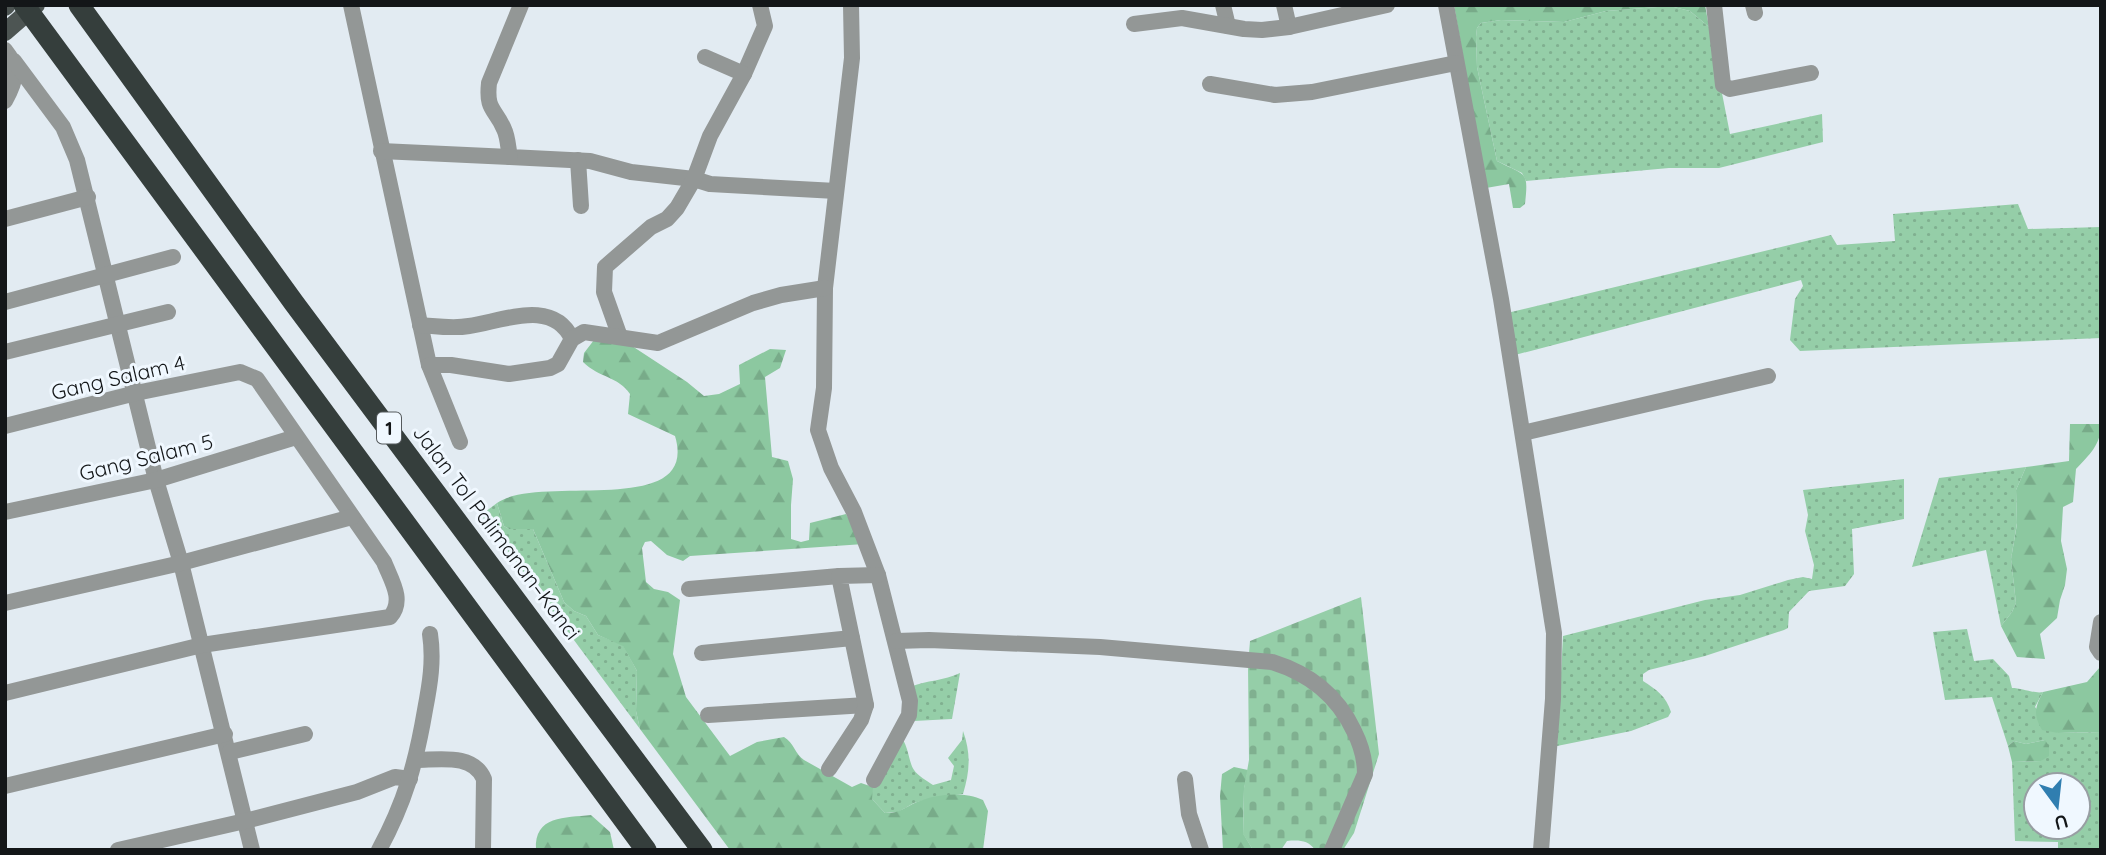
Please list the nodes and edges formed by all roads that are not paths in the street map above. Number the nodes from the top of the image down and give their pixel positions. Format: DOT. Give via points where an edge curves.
graph roads {
  1 [pos="24,5"];
  2 [pos="36,5"];
  3 [pos="79,5"];
  4 [pos="351,5"];
  5 [pos="521,5"];
  6 [pos="760,5"];
  7 [pos="851,5"];
  8 [pos="1223,5"];
  9 [pos="1284,5"];
  10 [pos="1387,5"];
  11 [pos="1446,5"];
  12 [pos="1714,5"];
  13 [pos="1342,10"];
  14 [pos="1181,11"];
  15 [pos="1134,24"];
  16 [pos="1227,26"];
  17 [pos="1289,27"];
  18 [pos="5,32"];
  19 [pos="10,56"];
  20 [pos="705,57"];
  21 [pos="1456,63"];
  22 [pos="1811,73"];
  23 [pos="744,74"];
  24 [pos="1210,84"];
  25 [pos="5,101"];
  26 [pos="381,151"];
  27 [pos="510,157"];
  28 [pos="578,160"];
  29 [pos="694,179"];
  30 [pos="836,191"];
  31 [pos="88,197"];
  32 [pos="581,206"];
  33 [pos="5,219"];
  34 [pos="173,257"];
  35 [pos="107,274"];
  36 [pos="825,288"];
  37 [pos="5,302"];
  38 [pos="168,312"];
  39 [pos="118,323"];
  40 [pos="420,325"];
  41 [pos="620,337"];
  42 [pos="572,339"];
  43 [pos="5,352"];
  44 [pos="429,365"];
  45 [pos="1768,376"];
  46 [pos="136,393"];
  47 [pos="5,426"];
  48 [pos="1522,433"];
  49 [pos="296,438"];
  50 [pos="460,442"];
  51 [pos="156,480"];
  52 [pos="5,512"];
  53 [pos="352,517"];
  54 [pos="181,563"];
  55 [pos="878,575"];
  56 [pos="839,576"];
  57 [pos="689,589"];
  58 [pos="5,603"];
  59 [pos="2101,622"];
  60 [pos="430,634"];
  61 [pos="852,638"];
  62 [pos="896,641"];
  63 [pos="202,645"];
  64 [pos="702,653"];
  65 [pos="2101,653"];
  66 [pos="5,693"];
  67 [pos="866,705"];
  68 [pos="708,715"];
  69 [pos="225,734"];
  70 [pos="305,734"];
  71 [pos="230,752"];
  72 [pos="416,760"];
  73 [pos="829,769"];
  74 [pos="403,778"];
  75 [pos="1185,779"];
  76 [pos="874,780"];
  77 [pos="5,786"];
  78 [pos="245,821"];
  79 [pos="163,845"];
  80 [pos="118,850"];
  81 [pos="252,850"];
  82 [pos="379,850"];
  83 [pos="483,850"];
  84 [pos="646,850"];
  85 [pos="702,850"];
  86 [pos="1201,850"];
  87 [pos="1332,850"];
  88 [pos="1541,850"];
  1 -- 84 [label="highway, 1"];
  2 -- 18 [label="main road"];
  3 -- 85 [label="highway, Jalan Tol Palimanan–Kanci / 1" via="294,303"];
  4 -- 26 [label="street"];
  5 -- 27 [label="street" via="489,83 491,110 505,131"];
  6 -- 23 [label="street" via="765,26"];
  7 -- 30 [label="street" via="852,58"];
  8 -- 16 [label="street"];
  9 -- 17 [label="street"];
  10 -- 13 [label="street"];
  11 -- 21 [label="street"];
  12 -- 22 [label="street" via="1723,85 1730,89"];
  13 -- 17 [label="street"];
  14 -- 15 [label="street"];
  14 -- 16 [label="street"];
  16 -- 17 [label="street"];
  19 -- 25 [label="street" via="14,84"];
  19 -- 31 [label="street" via="63,127"];
  20 -- 23 [label="street"];
  21 -- 24 [label="street" via="1312,92 1275,95"];
  21 -- 48 [label="street"];
  23 -- 29 [label="street" via="710,136"];
  26 -- 27 [label="street"];
  26 -- 40 [label="street"];
  27 -- 28 [label="street"];
  28 -- 29 [label="street"];
  28 -- 32 [label="street"];
  29 -- 30 [label="street" via="710,184"];
  29 -- 41 [label="street" via="667,219 605,267 604,292"];
  30 -- 36 [label="street"];
  31 -- 33 [label="street"];
  31 -- 35 [label="street"];
  34 -- 35 [label="street"];
  35 -- 37 [label="street"];
  35 -- 39 [label="street"];
  36 -- 41 [label="street" via="753,303 658,343"];
  36 -- 55 [label="street" via="824,388 818,430"];
  38 -- 39 [label="street"];
  39 -- 43 [label="street"];
  39 -- 46 [label="street"];
  40 -- 42 [label="street" via="454,328 539,316 555,318 566,326"];
  40 -- 44 [label="street"];
  41 -- 42 [label="street" via="589,332"];
  42 -- 44 [label="street" via="558,364 550,368 509,374"];
  44 -- 50 [label="street"];
  45 -- 48 [label="street"];
  46 -- 47 [label="street, Gang Salam 4"];
  46 -- 49 [label="street, Gang Salam 4" via="240,372 257,379"];
  46 -- 51 [label="street"];
  48 -- 88 [label="street" via="1553,633 1553,699"];
  49 -- 51 [label="street, Gang Salam 5"];
  49 -- 53 [label="street"];
  51 -- 52 [label="street, Gang Salam 5"];
  51 -- 54 [label="street"];
  53 -- 54 [label="street"];
  53 -- 63 [label="street" via="384,562 397,594 390,617"];
  54 -- 58 [label="street"];
  54 -- 63 [label="street"];
  55 -- 56 [label="street"];
  55 -- 62 [label="street"];
  56 -- 57 [label="street"];
  56 -- 61 [label="street"];
  59 -- 65 [label="street" via="2097,647"];
  60 -- 72 [label="street" via="432,673"];
  61 -- 64 [label="street"];
  61 -- 67 [label="street"];
  62 -- 76 [label="street" via="910,709"];
  62 -- 87 [label="street" via="1100,647 1272,662 1294,669 1341,708 1365,761 1360,787"];
  63 -- 66 [label="street"];
  63 -- 69 [label="street"];
  67 -- 68 [label="street"];
  67 -- 73 [label="street"];
  69 -- 71 [label="street"];
  69 -- 77 [label="street"];
  70 -- 71 [label="street"];
  71 -- 78 [label="street"];
  72 -- 74 [label="street"];
  72 -- 83 [label="street" via="462,760 482,774"];
  74 -- 78 [label="street"];
  74 -- 82 [label="street" via="406,794"];
  75 -- 86 [label="street" via="1189,814"];
  78 -- 79 [label="street"];
  78 -- 81 [label="street"];
  79 -- 80 [label="street"];
}
